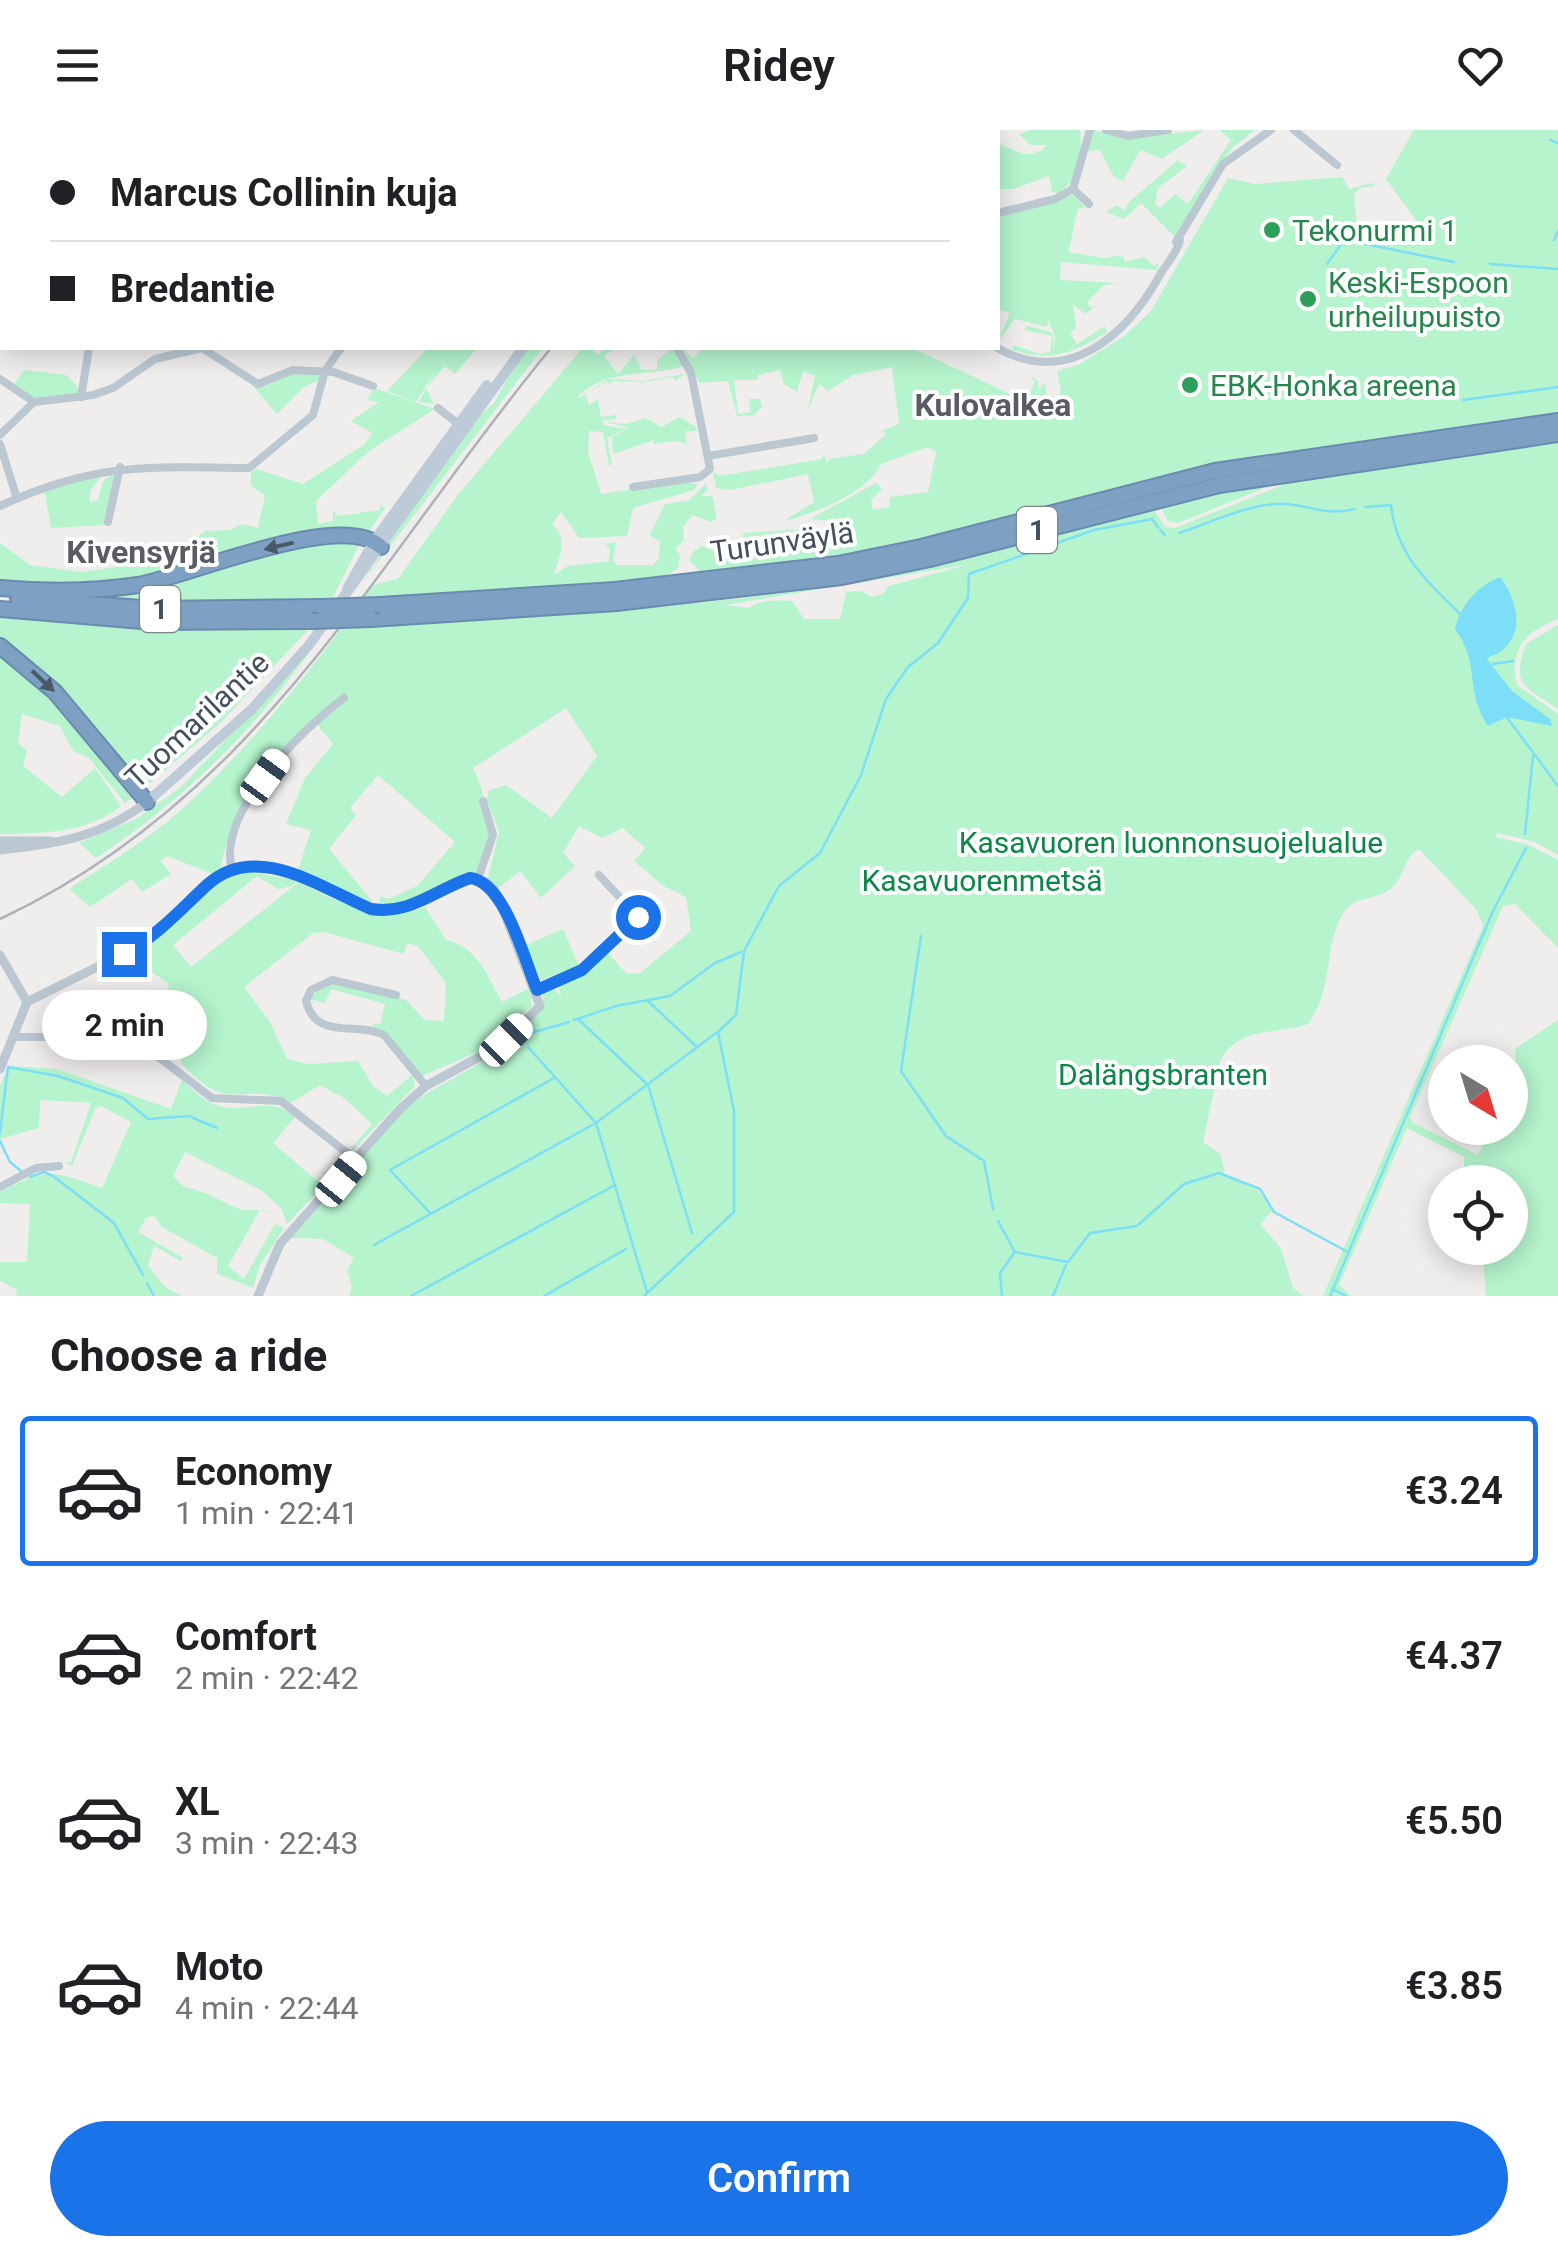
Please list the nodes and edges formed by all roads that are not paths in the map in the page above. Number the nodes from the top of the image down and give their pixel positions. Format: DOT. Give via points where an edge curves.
graph roads {
  1 [pos="1106,130"];
  2 [pos="1168,130"];
  3 [pos="1271,130"];
  4 [pos="1294,130"];
  5 [pos="1089,131"];
  6 [pos="1337,165"];
  7 [pos="1073,188"];
  8 [pos="1089,204"];
  9 [pos="1000,213"];
  10 [pos="88,350"];
  11 [pos="193,350"];
  12 [pos="205,350"];
  13 [pos="340,350"];
  14 [pos="518,350"];
  15 [pos="678,350"];
  16 [pos="1000,350"];
  17 [pos="325,371"];
  18 [pos="0,378"];
  19 [pos="373,386"];
  20 [pos="81,396"];
  21 [pos="34,402"];
  22 [pos="438,408"];
  23 [pos="1558,420"];
  24 [pos="461,427"];
  25 [pos="1558,434"];
  26 [pos="0,435"];
  27 [pos="814,438"];
  28 [pos="0,444"];
  29 [pos="708,456"];
  30 [pos="2,461"];
  31 [pos="120,466"];
  32 [pos="633,488"];
  33 [pos="17,499"];
  34 [pos="0,506"];
  35 [pos="108,522"];
  36 [pos="378,544"];
  37 [pos="0,592"];
  38 [pos="0,609"];
  39 [pos="0,646"];
  40 [pos="344,698"];
  41 [pos="483,801"];
  42 [pos="148,802"];
  43 [pos="0,841"];
  44 [pos="54,842"];
  45 [pos="0,850"];
  46 [pos="232,869"];
  47 [pos="599,876"];
  48 [pos="478,879"];
  49 [pos="0,955"];
  50 [pos="537,990"];
  51 [pos="396,996"];
  52 [pos="27,1002"];
  53 [pos="15,1037"];
  54 [pos="1,1062"];
  55 [pos="426,1086"];
  56 [pos="356,1160"];
  57 [pos="59,1166"];
  58 [pos="0,1187"];
  59 [pos="258,1296"];
  1 -- 2 [label="street" via="1128,136"];
  3 -- 16 [label="street" via="1224,164 1134,318 1078,356 1052,363"];
  4 -- 6 [label="street"];
  5 -- 7 [label="street"];
  7 -- 8 [label="street"];
  7 -- 9 [label="street"];
  10 -- 20 [label="street"];
  11 -- 20 [label="street" via="154,359 113,388"];
  12 -- 17 [label="street" via="258,384 293,370"];
  13 -- 17 [label="street"];
  14 -- 24 [label="main road, Tuomarilantie"];
  15 -- 29 [label="street" via="691,373"];
  17 -- 19 [label="street"];
  17 -- 31 [label="street" via="312,415 249,468"];
  18 -- 21 [label="street"];
  20 -- 21 [label="street"];
  21 -- 26 [label="street"];
  22 -- 24 [label="street"];
  23 -- 37 [label="highway, Turunväylä / 1, bridge" via="1215,471 838,564 615,590 322,608 138,608"];
  24 -- 36 [label="main road, Tuomarilantie"];
  25 -- 38 [label="highway, Turunväylä / 1, bridge" via="1219,485 842,577 616,604 312,621 154,622"];
  27 -- 29 [label="street"];
  28 -- 30 [label="street"];
  29 -- 32 [label="street" via="704,476"];
  30 -- 33 [label="street"];
  31 -- 33 [label="street" via="71,476"];
  31 -- 35 [label="street"];
  33 -- 34 [label="street"];
  36 -- 37 [label="highway, one-way" via="354,535 304,540 167,579"];
  36 -- 42 [label="main road, Tuomarilantie" via="346,595 260,700"];
  39 -- 42 [label="highway, one-way" via="55,692"];
  40 -- 46 [label="street" via="302,732 265,777 229,848"];
  41 -- 48 [label="street" via="494,835"];
  42 -- 44 [label="street, Tuomarilantie" via="97,833"];
  43 -- 44 [label="street, Tuomarilantie"];
  44 -- 45 [label="street, Tuomarilantie"];
  46 -- 48 [label="street" via="280,869 386,911"];
  46 -- 52 [label="street" via="145,942"];
  47 -- 50 [label="street" via="638,917 582,970"];
  48 -- 50 [label="street" via="500,899"];
  49 -- 52 [label="street"];
  50 -- 55 [label="street" via="537,1010 501,1045"];
  51 -- 55 [label="street" via="332,980 306,1000 325,1026 384,1035"];
  52 -- 53 [label="street"];
  53 -- 54 [label="street"];
  53 -- 56 [label="street" via="80,1037 158,1056 212,1098 281,1101"];
  55 -- 56 [label="street"];
  56 -- 59 [label="street" via="280,1244"];
  57 -- 58 [label="street" via="36,1168"];
}
